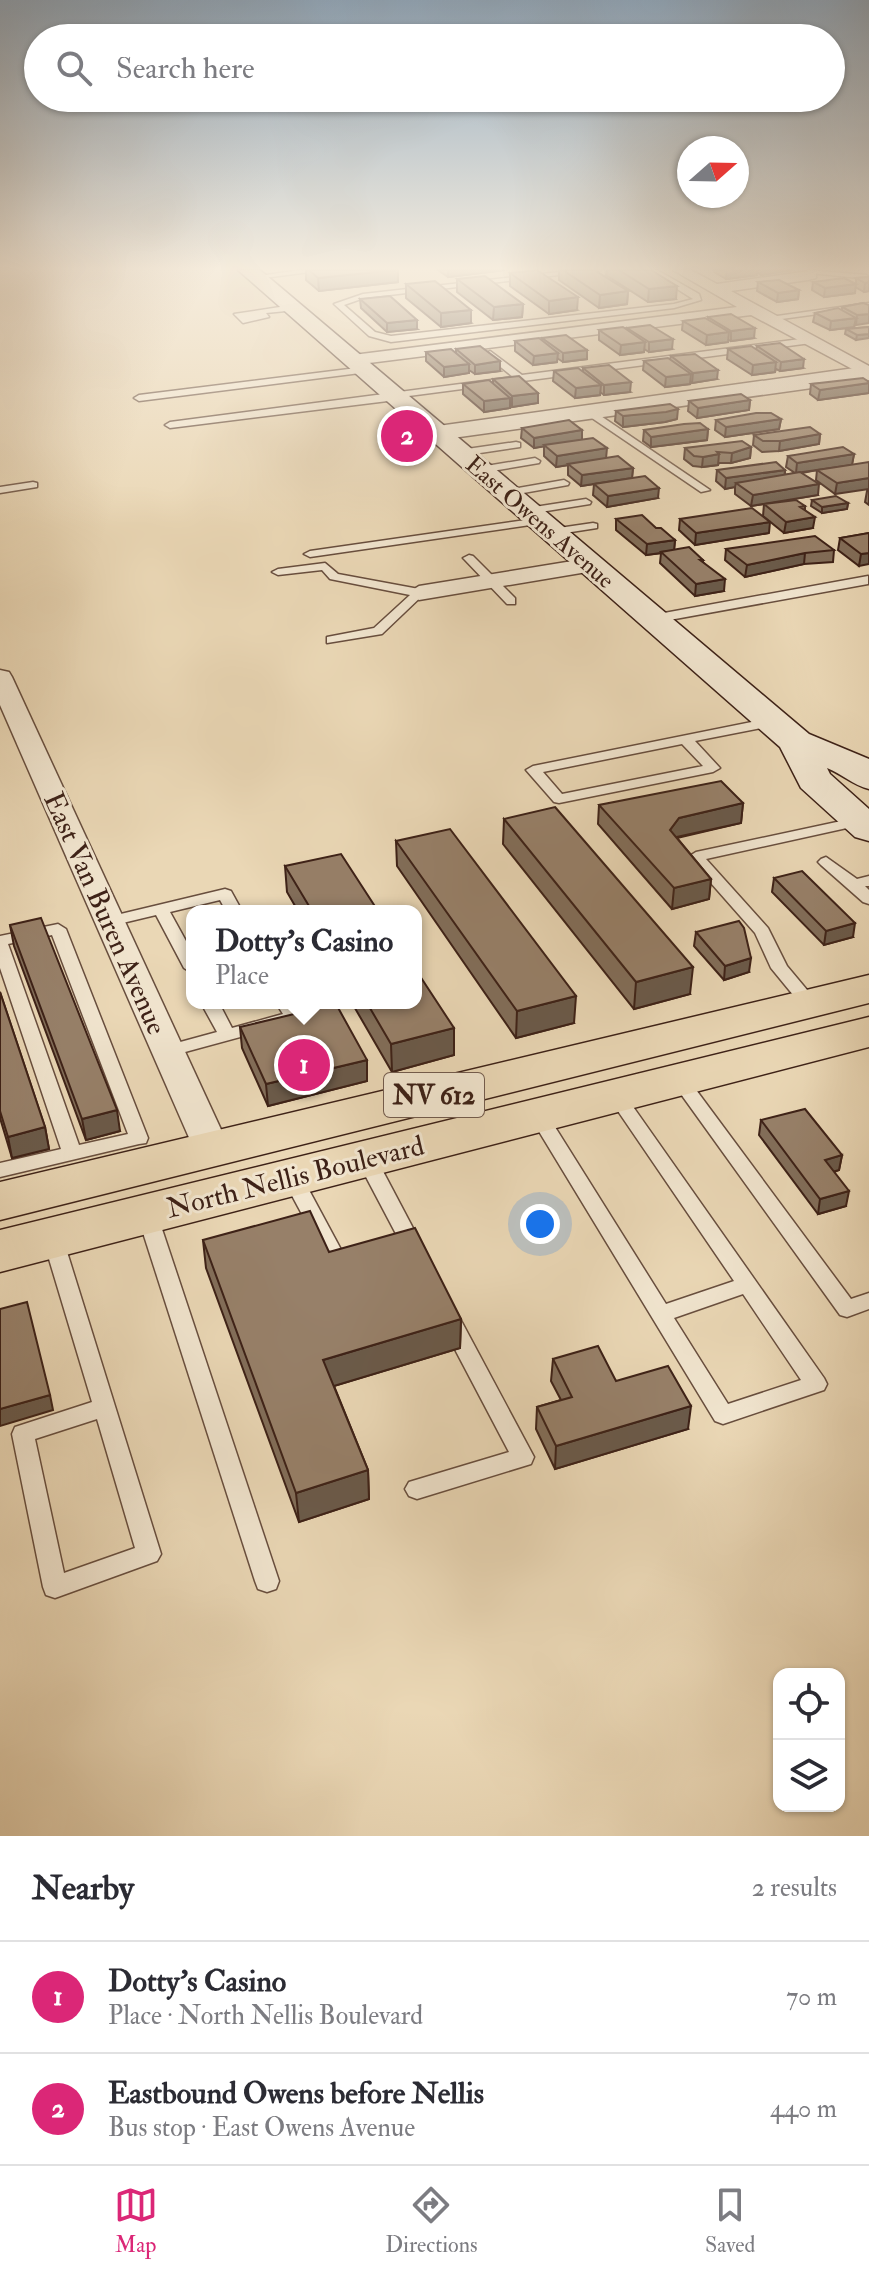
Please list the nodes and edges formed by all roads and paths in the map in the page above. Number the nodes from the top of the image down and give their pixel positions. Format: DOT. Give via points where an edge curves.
graph roads {
  1 [pos="348,356"];
  2 [pos="411,356"];
  3 [pos="492,356"];
  4 [pos="694,356"];
  5 [pos="836,356"];
  6 [pos="359,365"];
  7 [pos="869,373"];
  8 [pos="520,378"];
  9 [pos="394,396"];
  10 [pos="139,398"];
  11 [pos="589,412"];
  12 [pos="170,425"];
  13 [pos="438,433"];
  14 [pos="516,445"];
  15 [pos="535,461"];
  16 [pos="470,462"];
  17 [pos="564,483"];
  18 [pos="33,485"];
  19 [pos="0,490"];
  20 [pos="705,490"];
  21 [pos="507,493"];
  22 [pos="586,502"];
  23 [pos="540,522"];
  24 [pos="593,526"];
  25 [pos="310,554"];
  26 [pos="469,558"];
  27 [pos="591,565"];
  28 [pos="278,572"];
  29 [pos="868,580"];
  30 [pos="493,581"];
  31 [pos="419,593"];
  32 [pos="511,601"];
  33 [pos="653,619"];
  34 [pos="331,640"];
  35 [pos="0,677"];
  36 [pos="784,732"];
  37 [pos="685,739"];
  38 [pos="869,778"];
  39 [pos="864,825"];
  40 [pos="826,862"];
  41 [pos="862,883"];
  42 [pos="869,899"];
  43 [pos="231,905"];
  44 [pos="161,909"];
  45 [pos="110,921"];
  46 [pos="0,943"];
  47 [pos="186,957"];
  48 [pos="869,989"];
  49 [pos="809,1003"];
  50 [pos="213,1009"];
  51 [pos="288,1009"];
  52 [pos="869,1032"];
  53 [pos="227,1035"];
  54 [pos="168,1051"];
  55 [pos="679,1079"];
  56 [pos="616,1095"];
  57 [pos="538,1115"];
  58 [pos="212,1149"];
  59 [pos="72,1153"];
  60 [pos="366,1158"];
  61 [pos="0,1170"];
  62 [pos="292,1177"];
  63 [pos="0,1201"];
  64 [pos="147,1214"];
  65 [pos="53,1237"];
  66 [pos="0,1238"];
  67 [pos="0,1251"];
  68 [pos="335,1257"];
  69 [pos="423,1267"];
  70 [pos="747,1285"];
  71 [pos="437,1294"];
  72 [pos="869,1301"];
  73 [pos="661,1314"];
  74 [pos="105,1407"];
  75 [pos="417,1489"];
  76 [pos="267,1581"];
  1 -- 6 [label="main road, East Owens Avenue"];
  2 -- 6 [label="street"];
  3 -- 8 [label="lane"];
  4 -- 8 [label="lane"];
  5 -- 7 [label="street"];
  6 -- 9 [label="main road, East Owens Avenue"];
  6 -- 10 [label="lane"];
  7 -- 11 [label="street"];
  8 -- 9 [label="lane"];
  9 -- 12 [label="lane"];
  9 -- 13 [label="main road, East Owens Avenue"];
  11 -- 13 [label="street"];
  11 -- 20 [label="lane"];
  13 -- 16 [label="main road, East Owens Avenue"];
  14 -- 16 [label="lane"];
  15 -- 16 [label="lane"];
  16 -- 21 [label="main road, East Owens Avenue"];
  17 -- 21 [label="lane"];
  18 -- 19 [label="lane"];
  21 -- 23 [label="main road, East Owens Avenue"];
  22 -- 23 [label="lane"];
  23 -- 24 [label="lane"];
  23 -- 25 [label="lane"];
  23 -- 27 [label="main road, East Owens Avenue"];
  26 -- 30 [label="lane"];
  27 -- 30 [label="street"];
  27 -- 33 [label="main road, East Owens Avenue"];
  28 -- 31 [label="lane" via="325,566 334,577"];
  29 -- 33 [label="lane"];
  30 -- 31 [label="street"];
  30 -- 32 [label="lane"];
  31 -- 34 [label="lane" via="378,631"];
  33 -- 36 [label="main road, East Owens Avenue"];
  35 -- 45 [label="street, East Van Buren Avenue"];
  36 -- 37 [label="lane"];
  36 -- 38 [label="main road, East Owens Avenue"];
  36 -- 39 [label="main road, East Owens Avenue" via="814,780"];
  37 -- 37 [label="lane" via="713,768 559,799 533,770"];
  39 -- 49 [label="lane" via="696,857 762,931 779,968"];
  40 -- 41 [label="lane"];
  41 -- 42 [label="lane"];
  43 -- 44 [label="lane" via="225,894"];
  44 -- 45 [label="lane"];
  44 -- 47 [label="lane"];
  45 -- 54 [label="street, East Van Buren Avenue"];
  46 -- 59 [label="lane"];
  46 -- 59 [label="lane" via="58,929 139,1138"];
  48 -- 49 [label="main road, North Nellis Boulevard / NV 612"];
  49 -- 58 [label="main road, North Nellis Boulevard / NV 612"];
  50 -- 53 [label="lane"];
  51 -- 53 [label="lane" via="293,1017"];
  52 -- 55 [label="main road, North Nellis Boulevard / NV 612"];
  53 -- 54 [label="lane"];
  54 -- 58 [label="street, East Van Buren Avenue"];
  55 -- 56 [label="main road, North Nellis Boulevard / NV 612"];
  55 -- 72 [label="lane" via="847,1309"];
  56 -- 57 [label="main road, North Nellis Boulevard / NV 612"];
  56 -- 70 [label="lane"];
  57 -- 60 [label="main road, North Nellis Boulevard / NV 612"];
  57 -- 73 [label="lane"];
  58 -- 63 [label="main road, North Nellis Boulevard / NV 612"];
  58 -- 66 [label="main road" via="196,1174 156,1196"];
  59 -- 61 [label="lane"];
  60 -- 62 [label="main road, North Nellis Boulevard / NV 612"];
  60 -- 69 [label="lane"];
  62 -- 64 [label="main road, North Nellis Boulevard / NV 612"];
  62 -- 68 [label="lane"];
  64 -- 65 [label="main road, North Nellis Boulevard / NV 612"];
  64 -- 76 [label="lane"];
  65 -- 67 [label="main road, North Nellis Boulevard / NV 612"];
  65 -- 74 [label="lane"];
  70 -- 73 [label="lane"];
  70 -- 73 [label="lane" via="816,1384 723,1415"];
  71 -- 75 [label="lane" via="523,1457"];
  74 -- 74 [label="lane" via="149,1554 55,1587 23,1434"];
}
